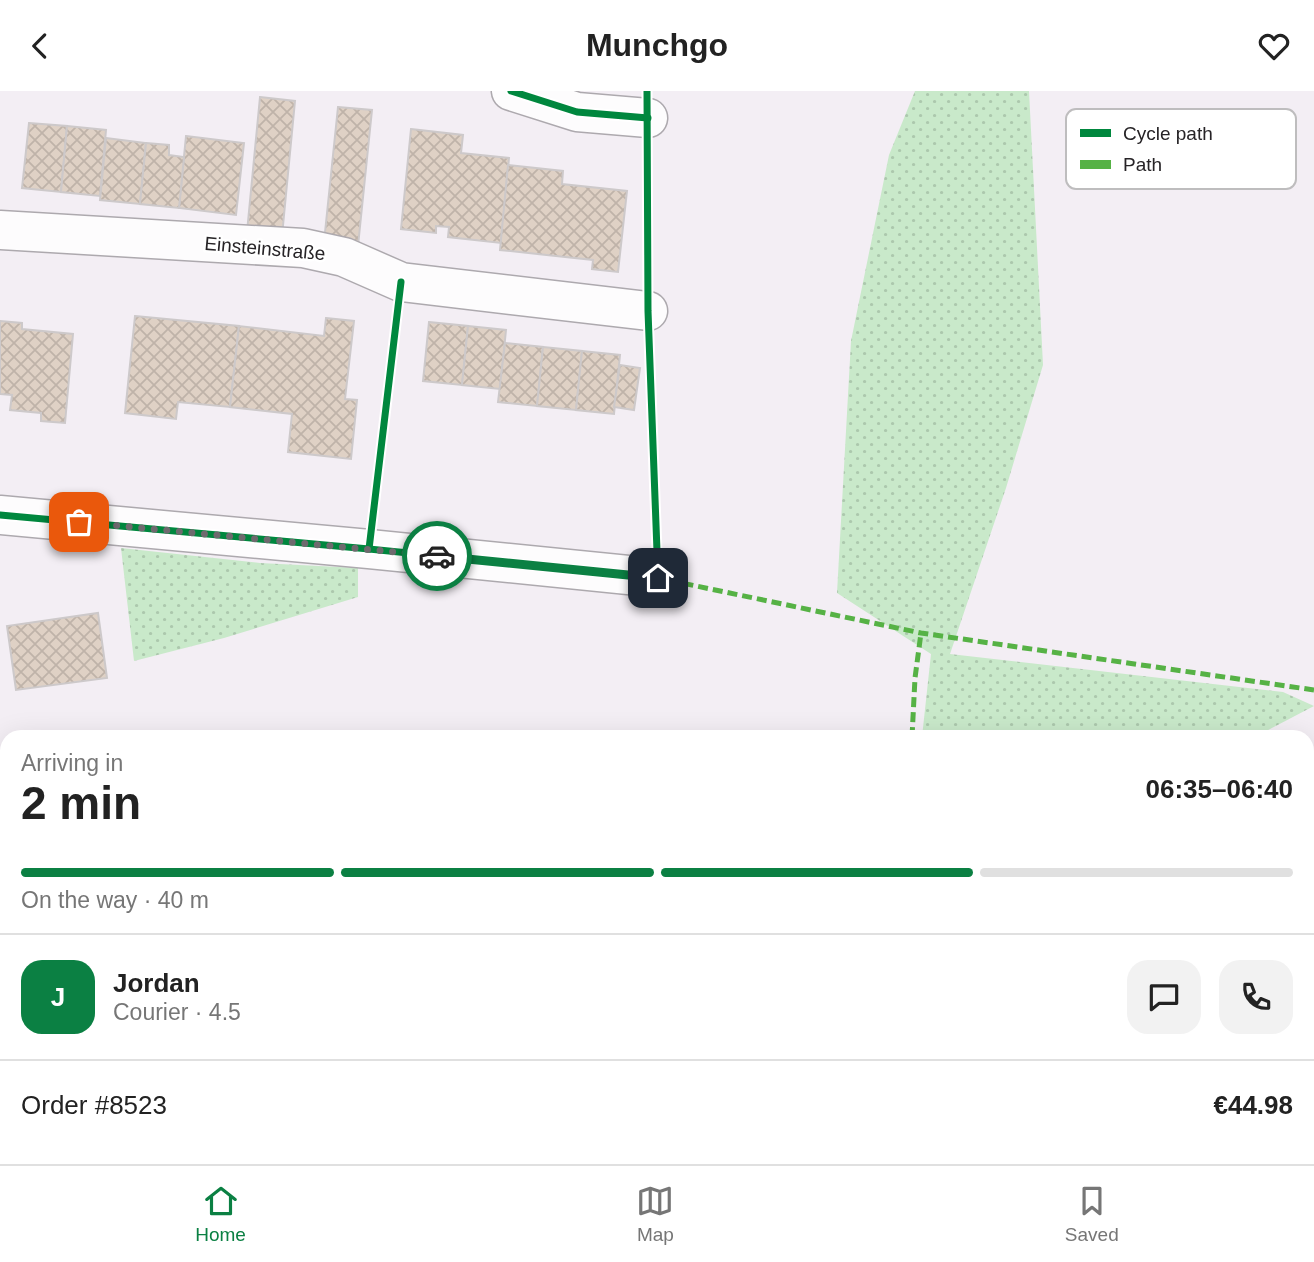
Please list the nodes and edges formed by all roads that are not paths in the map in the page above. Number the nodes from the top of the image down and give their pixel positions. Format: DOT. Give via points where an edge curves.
graph roads {
  1 [pos="511,91"];
  2 [pos="648,118"];
  3 [pos="0,230"];
  4 [pos="648,311"];
  5 [pos="0,515"];
  6 [pos="658,578"];
  1 -- 2 [label="street" via="577,112"];
  3 -- 4 [label="street, Einsteinstraße" via="303,248 344,257 401,282"];
  5 -- 6 [label="street"];
}
